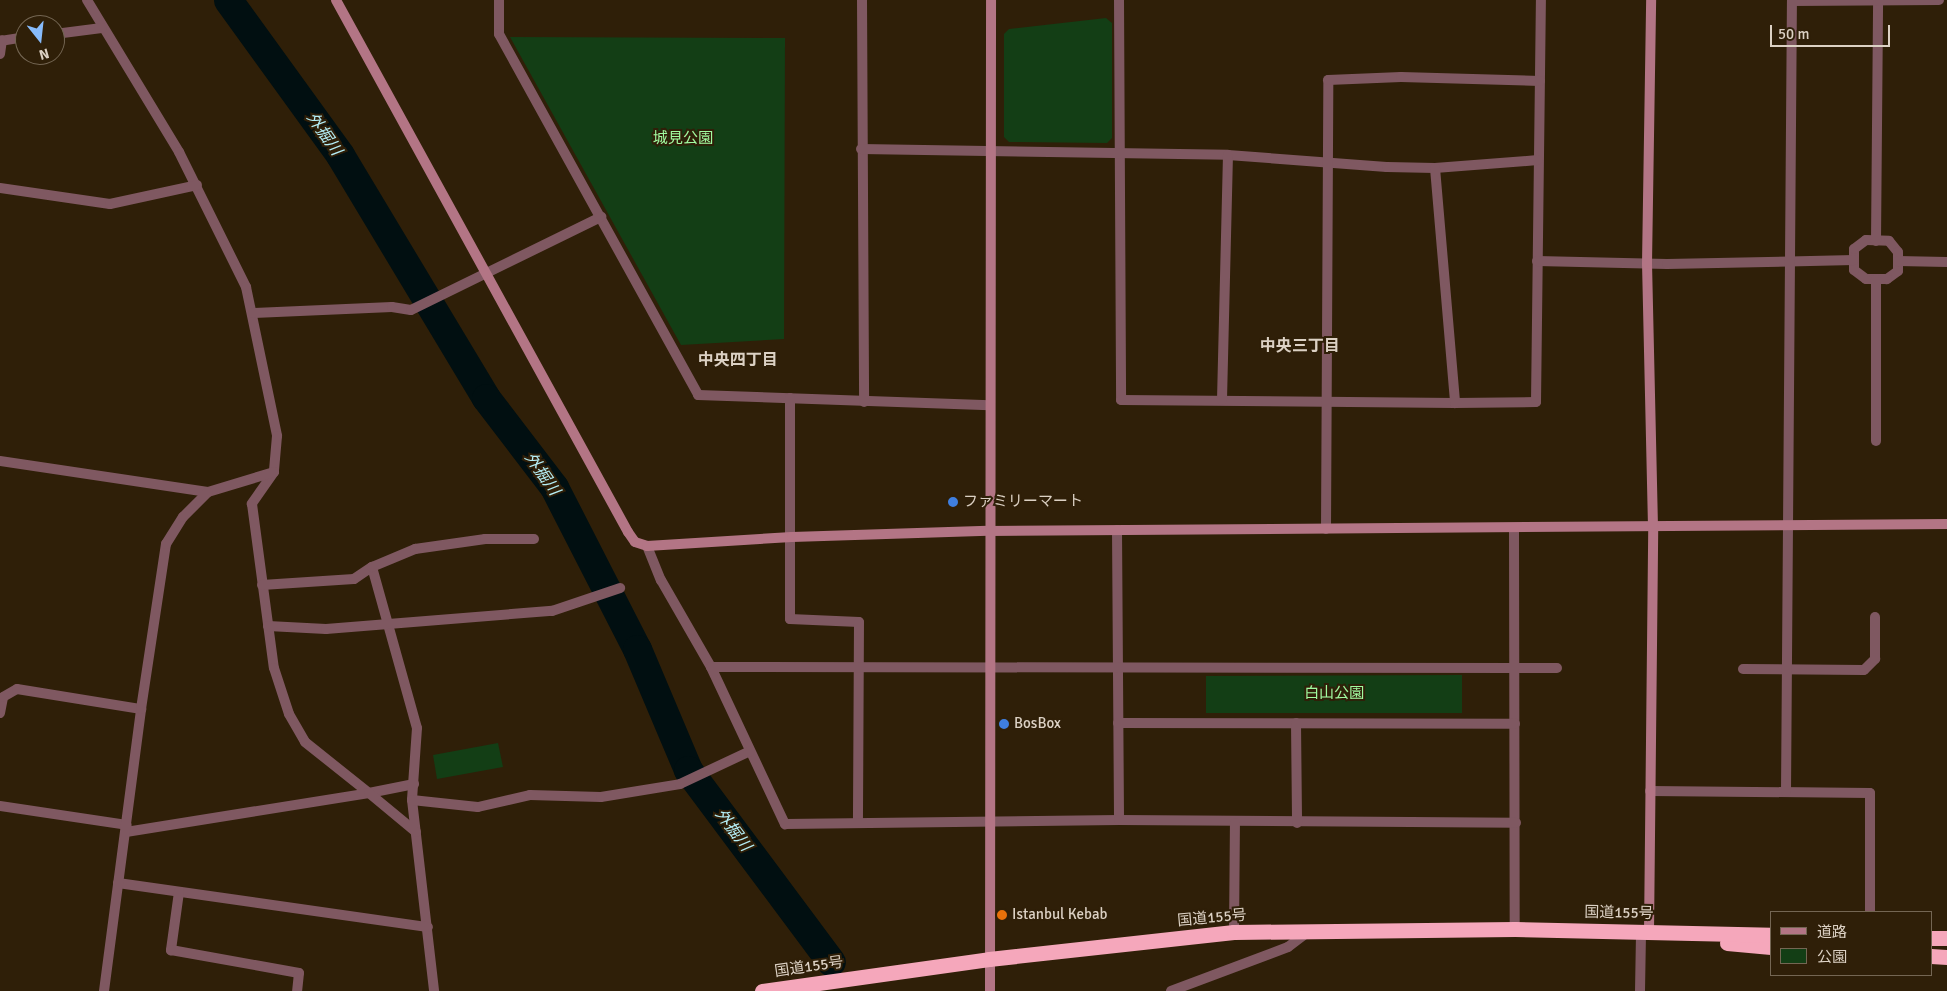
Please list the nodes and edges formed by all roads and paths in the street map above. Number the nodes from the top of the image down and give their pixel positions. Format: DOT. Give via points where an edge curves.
graph roads {
  1 [pos="88,0"];
  2 [pos="336,0"];
  3 [pos="499,0"];
  4 [pos="862,0"];
  5 [pos="991,0"];
  6 [pos="1119,0"];
  7 [pos="1541,0"];
  8 [pos="1651,0"];
  9 [pos="1939,0"];
  10 [pos="1878,1"];
  11 [pos="102,28"];
  12 [pos="65,33"];
  13 [pos="15,38"];
  14 [pos="1,40"];
  15 [pos="0,54"];
  16 [pos="1540,81"];
  17 [pos="990,149"];
  18 [pos="861,150"];
  19 [pos="1122,153"];
  20 [pos="1228,154"];
  21 [pos="1538,160"];
  22 [pos="1329,162"];
  23 [pos="1435,168"];
  24 [pos="197,185"];
  25 [pos="0,188"];
  26 [pos="601,217"];
  27 [pos="1876,241"];
  28 [pos="1790,260"];
  29 [pos="1854,260"];
  30 [pos="1537,261"];
  31 [pos="1898,261"];
  32 [pos="1947,262"];
  33 [pos="1647,264"];
  34 [pos="484,271"];
  35 [pos="1876,279"];
  36 [pos="253,313"];
  37 [pos="790,398"];
  38 [pos="1222,400"];
  39 [pos="864,402"];
  40 [pos="1328,402"];
  41 [pos="1455,403"];
  42 [pos="990,405"];
  43 [pos="1876,441"];
  44 [pos="0,461"];
  45 [pos="274,472"];
  46 [pos="208,492"];
  47 [pos="1947,524"];
  48 [pos="1787,525"];
  49 [pos="1653,527"];
  50 [pos="1514,528"];
  51 [pos="1326,529"];
  52 [pos="1117,530"];
  53 [pos="988,531"];
  54 [pos="792,537"];
  55 [pos="534,538"];
  56 [pos="647,546"];
  57 [pos="372,567"];
  58 [pos="262,585"];
  59 [pos="620,588"];
  60 [pos="1875,617"];
  61 [pos="268,626"];
  62 [pos="388,626"];
  63 [pos="711,667"];
  64 [pos="859,667"];
  65 [pos="1118,668"];
  66 [pos="1514,668"];
  67 [pos="1557,668"];
  68 [pos="989,669"];
  69 [pos="1743,669"];
  70 [pos="1786,669"];
  71 [pos="141,709"];
  72 [pos="0,713"];
  73 [pos="1118,723"];
  74 [pos="1296,723"];
  75 [pos="1515,724"];
  76 [pos="750,751"];
  77 [pos="414,784"];
  78 [pos="1650,791"];
  79 [pos="1786,792"];
  80 [pos="369,793"];
  81 [pos="412,800"];
  82 [pos="0,806"];
  83 [pos="1119,820"];
  84 [pos="858,822"];
  85 [pos="988,822"];
  86 [pos="1234,823"];
  87 [pos="1297,823"];
  88 [pos="1516,823"];
  89 [pos="126,828"];
  90 [pos="416,832"];
  91 [pos="118,883"];
  92 [pos="179,892"];
  93 [pos="1870,911"];
  94 [pos="428,927"];
  95 [pos="1310,929"];
  96 [pos="1515,929"];
  97 [pos="1645,931"];
  98 [pos="1234,932"];
  99 [pos="1668,932"];
  100 [pos="1770,935"];
  101 [pos="1932,938"];
  102 [pos="1947,938"];
  103 [pos="1770,947"];
  104 [pos="1932,956"];
  105 [pos="1947,957"];
  106 [pos="989,959"];
  107 [pos="841,986"];
  108 [pos="104,991"];
  109 [pos="296,991"];
  110 [pos="434,991"];
  111 [pos="762,991"];
  112 [pos="990,991"];
  113 [pos="1171,991"];
  114 [pos="1640,991"];
  1 -- 11 [label="street"];
  2 -- 34 [label="street"];
  3 -- 26 [label="street" via="499,34"];
  4 -- 18 [label="street"];
  5 -- 17 [label="street"];
  6 -- 19 [label="street"];
  7 -- 16 [label="street"];
  8 -- 33 [label="street"];
  9 -- 10 [label="street"];
  10 -- 27 [label="street"];
  10 -- 28 [label="street" via="1792,1"];
  11 -- 12 [label="street"];
  11 -- 24 [label="street"];
  13 -- 14 [label="street"];
  14 -- 15 [label="street"];
  16 -- 21 [label="street"];
  16 -- 22 [label="street" via="1401,77 1328,80"];
  17 -- 18 [label="street"];
  17 -- 19 [label="street"];
  17 -- 42 [label="street"];
  18 -- 39 [label="street"];
  19 -- 20 [label="street"];
  19 -- 38 [label="street" via="1121,400"];
  20 -- 22 [label="street"];
  20 -- 38 [label="street"];
  21 -- 23 [label="street"];
  21 -- 30 [label="street"];
  22 -- 23 [label="street"];
  22 -- 40 [label="street"];
  23 -- 41 [label="street"];
  24 -- 25 [label="street" via="110,204"];
  24 -- 36 [label="street" via="232,255"];
  26 -- 34 [label="street"];
  26 -- 37 [label="street" via="698,395"];
  27 -- 29 [label="street" via="1866,240 1854,249"];
  27 -- 31 [label="street" via="1889,241 1898,252"];
  28 -- 29 [label="street"];
  28 -- 33 [label="street"];
  28 -- 48 [label="street"];
  29 -- 35 [label="street" via="1854,270 1866,279"];
  30 -- 33 [label="street"];
  30 -- 41 [label="street" via="1536,402"];
  31 -- 32 [label="street"];
  31 -- 35 [label="street" via="1898,271 1887,279"];
  33 -- 49 [label="street"];
  34 -- 36 [label="street" via="411,310 392,307"];
  34 -- 56 [label="street" via="628,532 634,542"];
  35 -- 43 [label="street"];
  36 -- 45 [label="street" via="277,436"];
  37 -- 39 [label="street"];
  37 -- 54 [label="street"];
  38 -- 40 [label="street"];
  39 -- 42 [label="street"];
  40 -- 41 [label="street"];
  40 -- 51 [label="street"];
  42 -- 53 [label="street"];
  44 -- 46 [label="street"];
  45 -- 46 [label="street"];
  45 -- 58 [label="street" via="252,504"];
  46 -- 71 [label="street" via="183,517 166,544"];
  47 -- 48 [label="street"];
  48 -- 49 [label="street"];
  48 -- 70 [label="street"];
  49 -- 50 [label="street"];
  49 -- 78 [label="street"];
  50 -- 51 [label="street"];
  50 -- 66 [label="street"];
  51 -- 52 [label="street"];
  52 -- 53 [label="street"];
  52 -- 65 [label="street"];
  53 -- 54 [label="street"];
  53 -- 68 [label="street"];
  54 -- 56 [label="street"];
  54 -- 64 [label="street" via="790,620 859,622"];
  55 -- 57 [label="street" via="485,539 415,548"];
  56 -- 63 [label="street" via="661,580"];
  57 -- 58 [label="street" via="354,579"];
  57 -- 62 [label="street"];
  58 -- 61 [label="street"];
  59 -- 62 [label="street" via="552,611"];
  60 -- 70 [label="street" via="1875,659 1864,670"];
  61 -- 62 [label="street" via="326,629"];
  61 -- 80 [label="street" via="274,668 289,714 305,742"];
  62 -- 77 [label="street" via="417,728"];
  63 -- 64 [label="street"];
  63 -- 76 [label="street"];
  64 -- 68 [label="street"];
  64 -- 84 [label="street"];
  65 -- 66 [label="street"];
  65 -- 68 [label="street"];
  65 -- 73 [label="street"];
  66 -- 67 [label="street"];
  66 -- 75 [label="street"];
  68 -- 85 [label="street"];
  69 -- 70 [label="street"];
  70 -- 79 [label="street"];
  71 -- 72 [label="street" via="17,689 3,697"];
  71 -- 89 [label="street"];
  73 -- 74 [label="street"];
  73 -- 83 [label="street"];
  74 -- 75 [label="street"];
  74 -- 87 [label="street"];
  75 -- 88 [label="street"];
  76 -- 81 [label="street" via="680,784 600,797 530,795 478,806"];
  76 -- 84 [label="street" via="785,824"];
  77 -- 80 [label="street"];
  77 -- 81 [label="street"];
  78 -- 79 [label="street"];
  78 -- 97 [label="street"];
  79 -- 93 [label="street" via="1870,793"];
  80 -- 89 [label="street"];
  80 -- 90 [label="street"];
  81 -- 90 [label="street"];
  82 -- 89 [label="street"];
  83 -- 85 [label="street"];
  83 -- 86 [label="street"];
  84 -- 85 [label="street"];
  85 -- 106 [label="street"];
  86 -- 87 [label="street"];
  86 -- 98 [label="street"];
  87 -- 88 [label="street"];
  88 -- 96 [label="street"];
  89 -- 91 [label="street"];
  90 -- 94 [label="street"];
  91 -- 92 [label="street"];
  91 -- 108 [label="street"];
  92 -- 94 [label="street"];
  92 -- 109 [label="street" via="171,950 299,973"];
  94 -- 110 [label="street"];
  95 -- 96 [label="highway, 国道155号"];
  95 -- 98 [label="highway, 国道155号"];
  95 -- 113 [label="street" via="1288,947"];
  96 -- 97 [label="highway, 国道155号"];
  97 -- 99 [label="highway, 国道155号"];
  97 -- 114 [label="street"];
  98 -- 106 [label="highway, 国道155号"];
  99 -- 100 [label="highway, 国道155号"];
  99 -- 103 [label="highway, 国道155号" via="1703,941"];
  101 -- 102 [label="highway"];
  104 -- 105 [label="highway"];
  106 -- 107 [label="highway, 国道155号"];
  106 -- 112 [label="street"];
  107 -- 111 [label="highway, 国道155号"];
}
